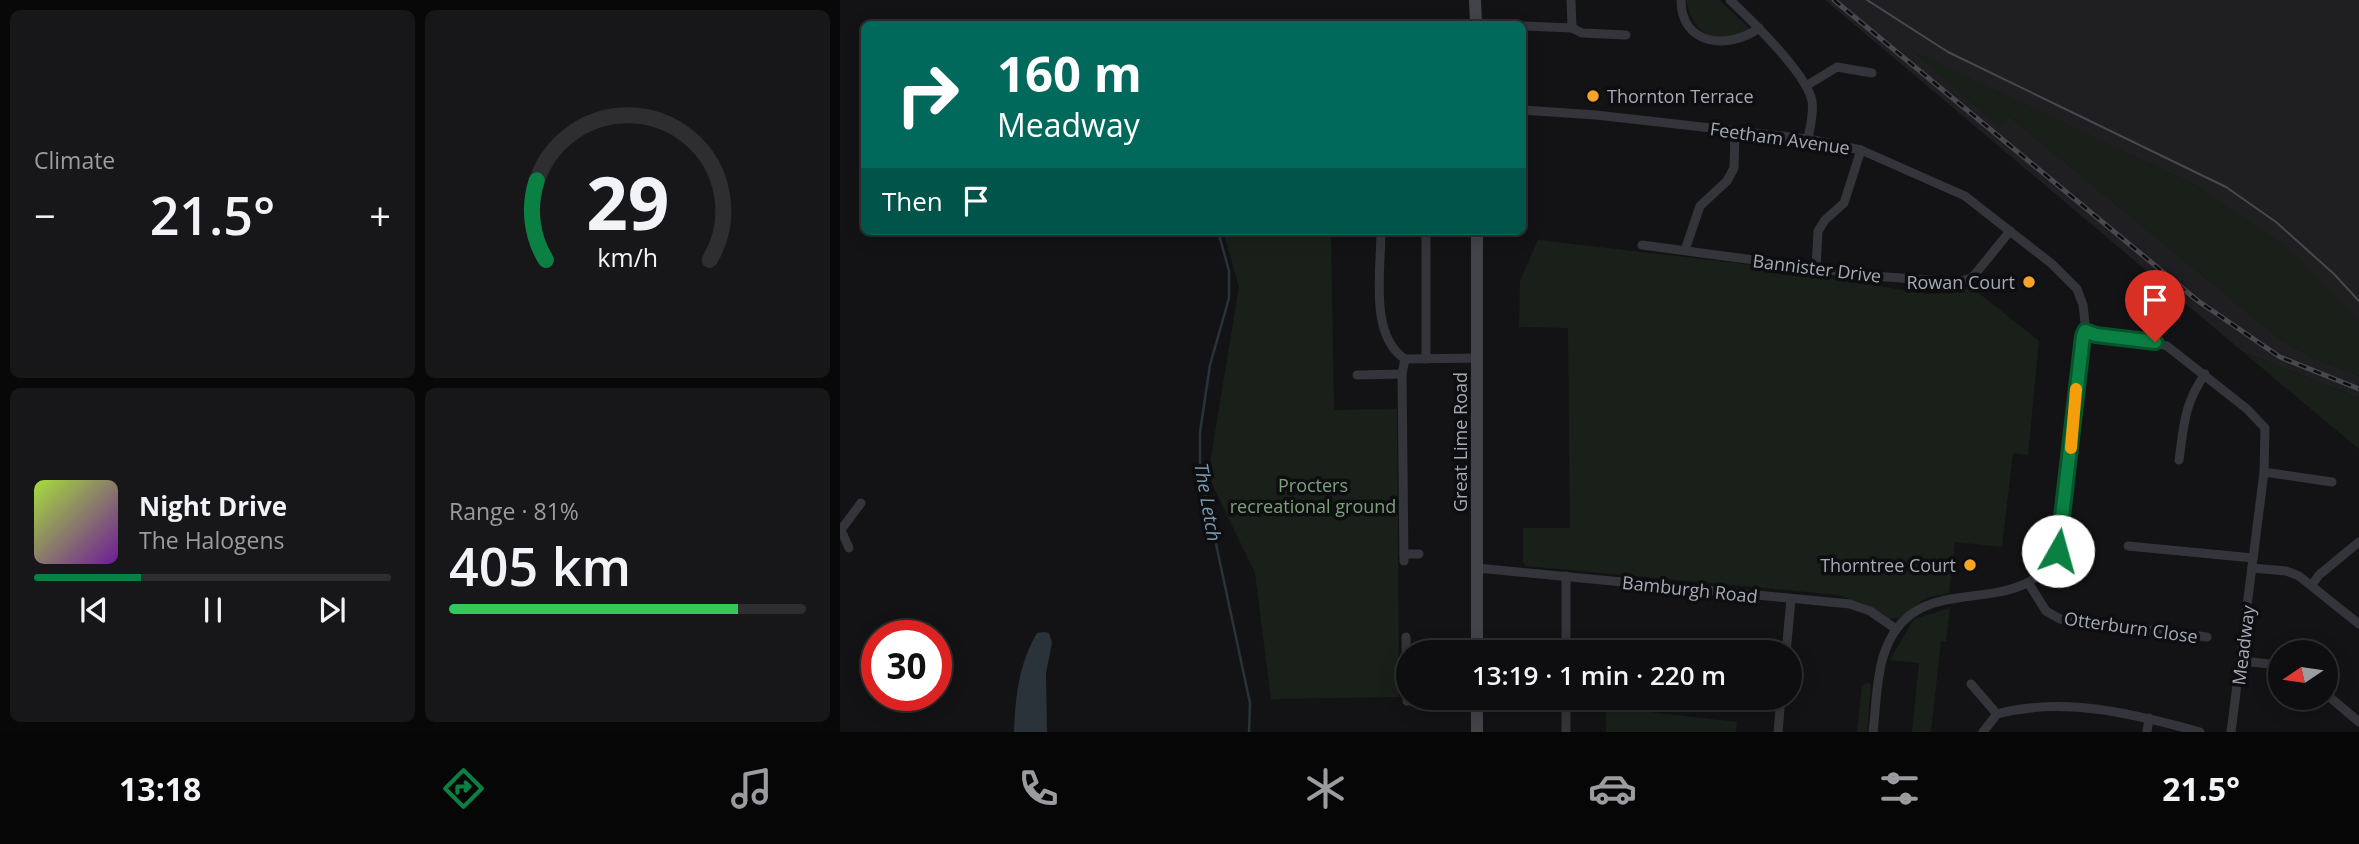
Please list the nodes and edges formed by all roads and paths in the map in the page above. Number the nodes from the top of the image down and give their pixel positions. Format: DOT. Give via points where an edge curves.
graph roads {
  1 [pos="1475,0"];
  2 [pos="1571,0"];
  3 [pos="1681,0"];
  4 [pos="1730,0"];
  5 [pos="1476,21"];
  6 [pos="1526,26"];
  7 [pos="1572,28"];
  8 [pos="1759,28"];
  9 [pos="1626,35"];
  10 [pos="1872,73"];
  11 [pos="1806,86"];
  12 [pos="1526,110"];
  13 [pos="1735,131"];
  14 [pos="1808,139"];
  15 [pos="1861,150"];
  16 [pos="2010,230"];
  17 [pos="1381,235"];
  18 [pos="1426,235"];
  19 [pos="1477,235"];
  20 [pos="1643,245"];
  21 [pos="1685,250"];
  22 [pos="1816,269"];
  23 [pos="1382,329"];
  24 [pos="2085,331"];
  25 [pos="1371,332"];
  26 [pos="1478,358"];
  27 [pos="1405,359"];
  28 [pos="1426,359"];
  29 [pos="1402,374"];
  30 [pos="2205,374"];
  31 [pos="1357,375"];
  32 [pos="2179,460"];
  33 [pos="2264,472"];
  34 [pos="2332,482"];
  35 [pos="860,503"];
  36 [pos="840,530"];
  37 [pos="2359,542"];
  38 [pos="2128,546"];
  39 [pos="849,548"];
  40 [pos="1419,554"];
  41 [pos="2253,563"];
  42 [pos="1477,568"];
  43 [pos="1566,576"];
  44 [pos="2029,584"];
  45 [pos="2312,585"];
  46 [pos="1791,599"];
  47 [pos="2359,624"];
  48 [pos="1896,629"];
  49 [pos="1406,637"];
  50 [pos="2207,637"];
  51 [pos="1406,640"];
  52 [pos="1477,640"];
  53 [pos="1566,640"];
  54 [pos="1787,640"];
  55 [pos="2241,661"];
  56 [pos="2268,664"];
  57 [pos="1971,684"];
  58 [pos="2338,704"];
  59 [pos="1477,710"];
  60 [pos="1566,710"];
  61 [pos="1780,710"];
  62 [pos="1997,714"];
  63 [pos="2149,718"];
  64 [pos="2359,722"];
  65 [pos="1477,732"];
  66 [pos="1566,732"];
  67 [pos="1778,732"];
  68 [pos="1873,732"];
  69 [pos="1983,732"];
  70 [pos="2147,732"];
  71 [pos="2200,732"];
  72 [pos="2231,732"];
  1 -- 5 [label="main road"];
  2 -- 7 [label="street"];
  3 -- 8 [label="street" via="1688,23 1703,38 1734,42"];
  4 -- 8 [label="street"];
  6 -- 7 [label="street"];
  7 -- 9 [label="street" via="1582,33"];
  8 -- 11 [label="street"];
  10 -- 11 [label="street" via="1837,67"];
  11 -- 14 [label="street" via="1812,104"];
  12 -- 13 [label="street, Feetham Avenue"];
  13 -- 14 [label="street, Feetham Avenue"];
  13 -- 21 [label="street" via="1734,167 1727,181 1700,206"];
  14 -- 15 [label="street, Feetham Avenue"];
  15 -- 16 [label="street, Feetham Avenue" via="1965,196"];
  15 -- 22 [label="street" via="1844,203 1818,231"];
  16 -- 22 [label="street, Bannister Drive" via="1965,282"];
  16 -- 24 [label="street, Feetham Avenue" via="2073,283 2081,298"];
  17 -- 23 [label="street"];
  18 -- 28 [label="street"];
  19 -- 26 [label="main road, Great Lime Road"];
  20 -- 21 [label="street, Bannister Drive"];
  21 -- 22 [label="street, Bannister Drive"];
  23 -- 25 [label="street"];
  23 -- 27 [label="street" via="1395,352"];
  24 -- 30 [label="street, Meadway" via="2155,342 2181,354"];
  24 -- 44 [label="street" via="2058,551 2044,574"];
  26 -- 28 [label="street"];
  26 -- 42 [label="main road, Great Lime Road"];
  27 -- 28 [label="street"];
  27 -- 29 [label="street"];
  29 -- 31 [label="street"];
  29 -- 40 [label="street" via="1404,558"];
  30 -- 32 [label="street" via="2186,408"];
  30 -- 33 [label="street, Meadway" via="2262,422 2267,438"];
  33 -- 34 [label="street"];
  33 -- 41 [label="street, Meadway"];
  35 -- 36 [label="street"];
  36 -- 39 [label="street"];
  37 -- 45 [label="street"];
  38 -- 41 [label="street"];
  41 -- 45 [label="street" via="2286,571"];
  41 -- 55 [label="street, Meadway"];
  42 -- 43 [label="street, Bamburgh Road"];
  42 -- 52 [label="main road, Great Lime Road"];
  43 -- 46 [label="street, Bamburgh Road"];
  43 -- 53 [label="street"];
  44 -- 48 [label="street" via="1923,605"];
  44 -- 50 [label="street, Otterburn Close" via="2046,611 2060,619"];
  45 -- 47 [label="street"];
  46 -- 48 [label="street, Bamburgh Road" via="1850,604"];
  46 -- 54 [label="street"];
  48 -- 68 [label="street" via="1883,657"];
  49 -- 51 [label="street"];
  55 -- 56 [label="street"];
  55 -- 72 [label="street, Meadway"];
  57 -- 62 [label="street"];
  58 -- 64 [label="street"];
  59 -- 65 [label="main road"];
  60 -- 66 [label="street"];
  61 -- 67 [label="street"];
  62 -- 63 [label="street" via="2043,706 2083,707"];
  62 -- 69 [label="street"];
  63 -- 70 [label="street"];
  63 -- 71 [label="street"];
}
